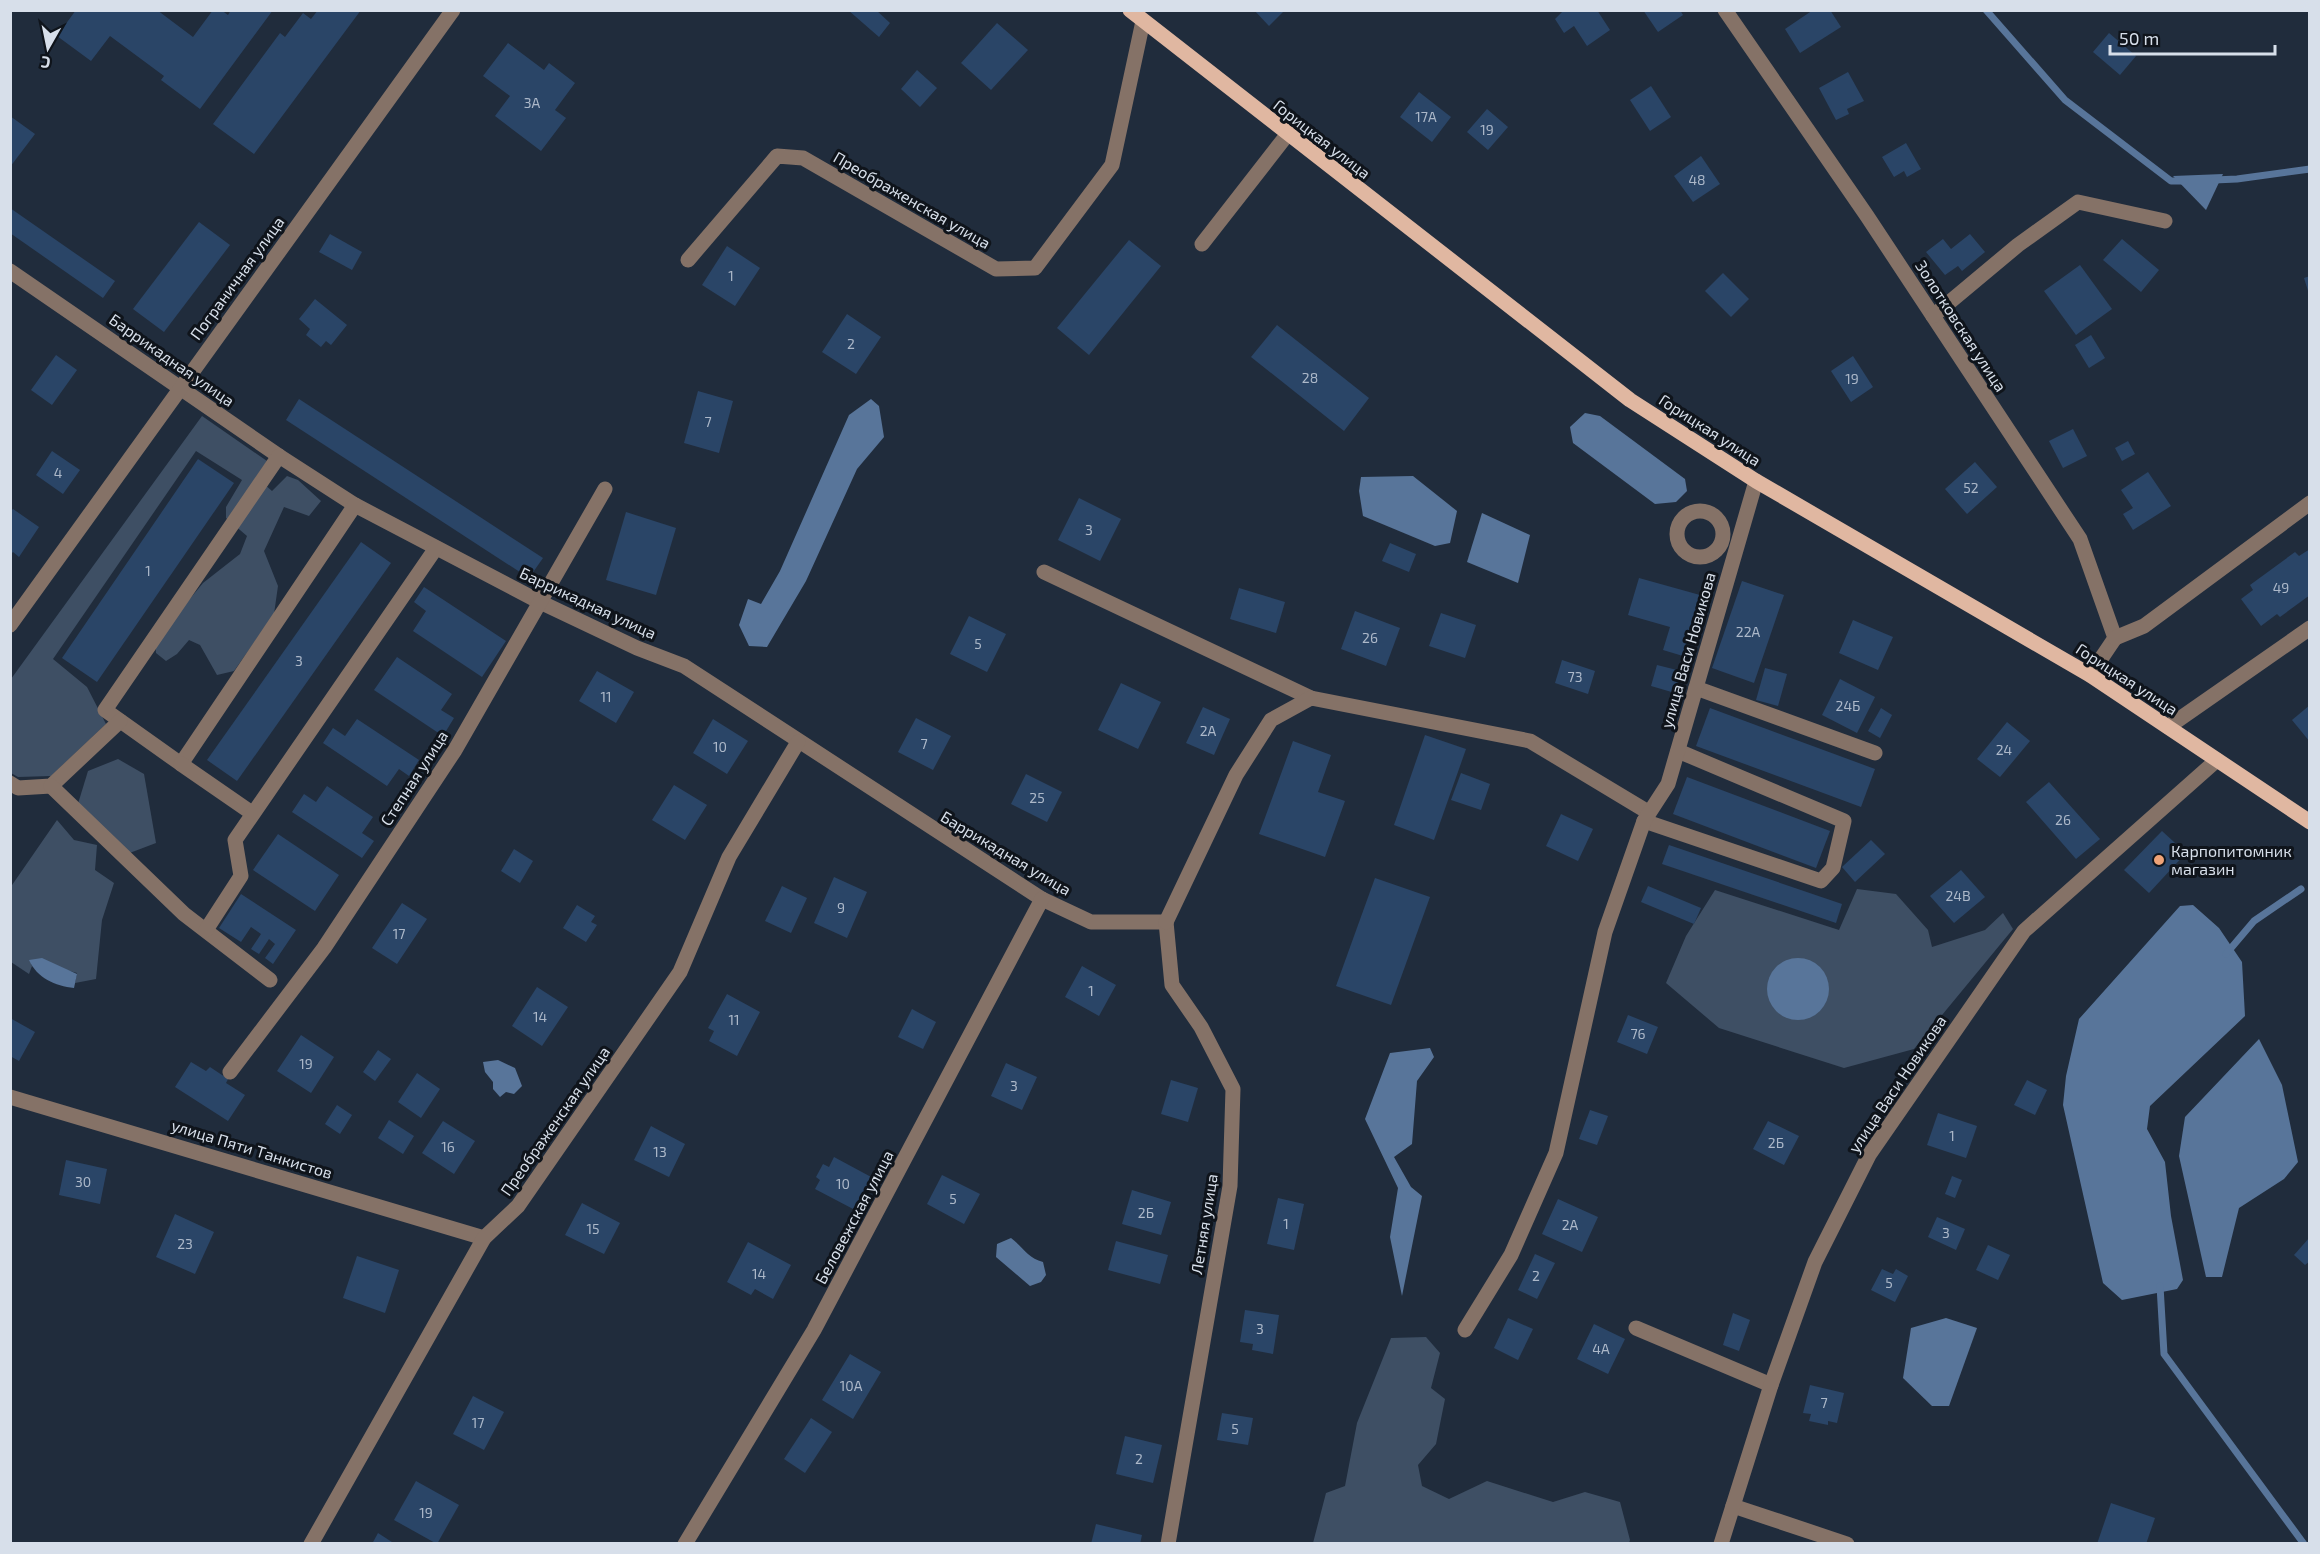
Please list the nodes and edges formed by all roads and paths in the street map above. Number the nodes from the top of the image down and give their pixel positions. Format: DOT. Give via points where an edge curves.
graph roads {
  1 [pos="453,10"];
  2 [pos="1130,10"];
  3 [pos="1725,10"];
  4 [pos="1143,21"];
  5 [pos="1287,135"];
  6 [pos="2165,221"];
  7 [pos="1202,244"];
  8 [pos="688,260"];
  9 [pos="10,271"];
  10 [pos="1933,316"];
  11 [pos="180,388"];
  12 [pos="279,456"];
  13 [pos="1756,481"];
  14 [pos="605,489"];
  15 [pos="2310,503"];
  16 [pos="355,505"];
  17 [pos="1723,540"];
  18 [pos="1737,546"];
  19 [pos="436,548"];
  20 [pos="1044,572"];
  21 [pos="540,602"];
  22 [pos="10,625"];
  23 [pos="2310,628"];
  24 [pos="2115,638"];
  25 [pos="2090,675"];
  26 [pos="1696,688"];
  27 [pos="1311,698"];
  28 [pos="120,721"];
  29 [pos="2168,727"];
  30 [pos="798,742"];
  31 [pos="1678,751"];
  32 [pos="1875,753"];
  33 [pos="2217,760"];
  34 [pos="181,764"];
  35 [pos="10,783"];
  36 [pos="51,786"];
  37 [pos="252,813"];
  38 [pos="1646,817"];
  39 [pos="2310,822"];
  40 [pos="1042,899"];
  41 [pos="1166,922"];
  42 [pos="206,930"];
  43 [pos="270,980"];
  44 [pos="230,1072"];
  45 [pos="10,1097"];
  46 [pos="484,1238"];
  47 [pos="1636,1328"];
  48 [pos="1465,1330"];
  49 [pos="1771,1385"];
  50 [pos="1733,1506"];
  51 [pos="311,1544"];
  52 [pos="685,1544"];
  53 [pos="1168,1544"];
  54 [pos="1721,1544"];
  55 [pos="1847,1544"];
  1 -- 11 [label="street, Пограничная улица"];
  2 -- 4 [label="main road, Горицкая улица"];
  3 -- 10 [label="street, Золотковская улица"];
  4 -- 5 [label="main road, Горицкая улица"];
  4 -- 8 [label="street, Преображенская улица" via="1112,165 1035,268 996,269 803,158 777,156"];
  5 -- 7 [label="street"];
  5 -- 13 [label="main road, Горицкая улица" via="1630,400"];
  6 -- 10 [label="street" via="2078,202"];
  9 -- 11 [label="street, Баррикадная улица"];
  10 -- 24 [label="street, Золотковская улица" via="2080,539"];
  11 -- 12 [label="street, Баррикадная улица"];
  11 -- 22 [label="street, Пограничная улица"];
  12 -- 16 [label="street, Баррикадная улица"];
  12 -- 28 [label="street" via="105,710"];
  13 -- 18 [label="street, улица Васи Новикова"];
  13 -- 25 [label="main road, Горицкая улица"];
  14 -- 21 [label="street, Степная улица"];
  15 -- 24 [label="street" via="2144,626"];
  16 -- 19 [label="street, Баррикадная улица"];
  16 -- 34 [label="street"];
  17 -- 18 [label="street"];
  18 -- 26 [label="street, улица Васи Новикова"];
  19 -- 21 [label="street, Баррикадная улица"];
  19 -- 37 [label="street"];
  20 -- 27 [label="street"];
  21 -- 30 [label="street, Баррикадная улица" via="684,666"];
  21 -- 44 [label="street, Степная улица" via="455,750 324,948"];
  23 -- 29 [label="street"];
  24 -- 25 [label="street"];
  25 -- 29 [label="main road, Горицкая улица"];
  26 -- 31 [label="street, улица Васи Новикова"];
  26 -- 32 [label="street"];
  27 -- 38 [label="street" via="1530,741"];
  27 -- 41 [label="street" via="1271,720 1265,729 1236,775"];
  28 -- 34 [label="street"];
  28 -- 36 [label="street"];
  29 -- 33 [label="main road, Горицкая улица"];
  30 -- 40 [label="street, Баррикадная улица"];
  30 -- 46 [label="street, Преображенская улица" via="729,857 680,972 518,1206"];
  31 -- 38 [label="street, улица Васи Новикова" via="1668,784"];
  31 -- 38 [label="street" via="1844,821 1833,868 1821,882"];
  33 -- 39 [label="main road, Горицкая улица"];
  33 -- 49 [label="street, улица Васи Новикова" via="2024,932 1869,1155 1815,1262"];
  34 -- 37 [label="street"];
  35 -- 36 [label="street" via="18,788"];
  36 -- 42 [label="street" via="184,914"];
  37 -- 42 [label="street" via="235,840 241,876"];
  38 -- 48 [label="street, улица Васи Новикова" via="1605,932 1556,1153 1511,1255"];
  40 -- 41 [label="street, Баррикадная улица" via="1091,922"];
  40 -- 52 [label="street, Беловежская улица" via="814,1330"];
  41 -- 53 [label="street, Летняя улица" via="1172,985 1201,1027 1233,1089 1230,1186"];
  42 -- 43 [label="street"];
  45 -- 46 [label="street, улица Пяти Танкистов"];
  46 -- 51 [label="street, Преображенская улица"];
  47 -- 49 [label="street"];
  49 -- 50 [label="street, улица Васи Новикова"];
  50 -- 54 [label="street, улица Васи Новикова"];
  50 -- 55 [label="street"];
}
